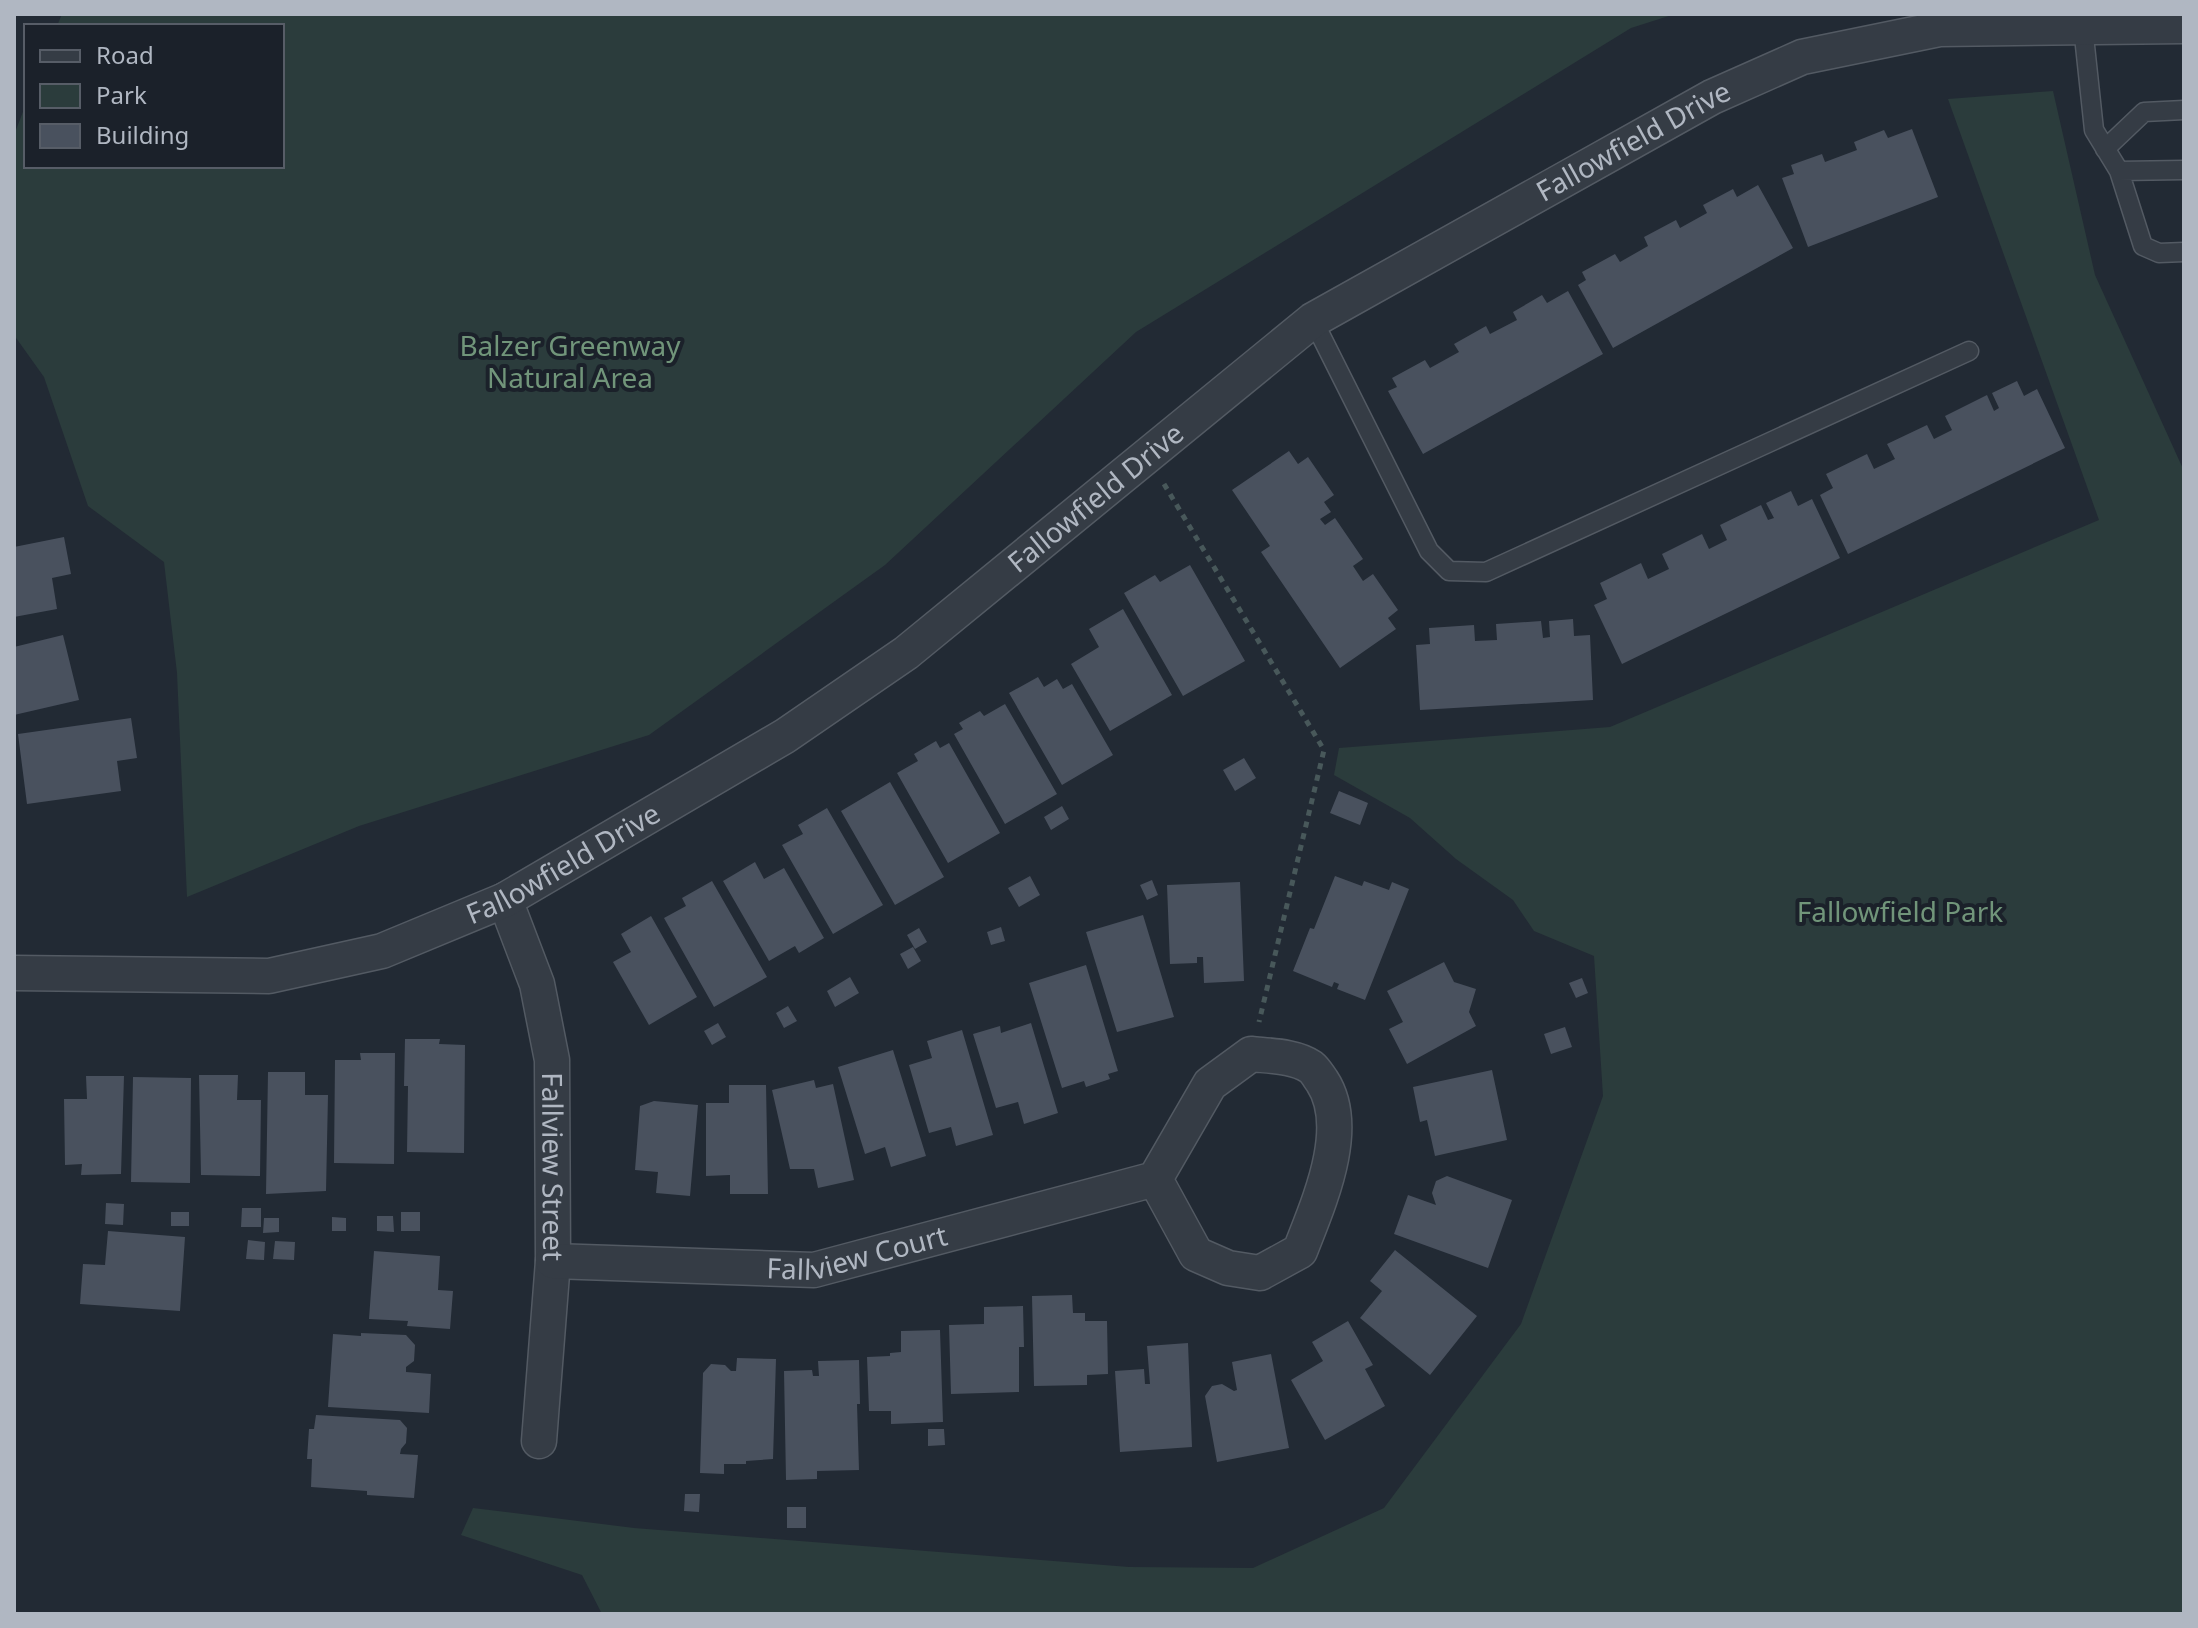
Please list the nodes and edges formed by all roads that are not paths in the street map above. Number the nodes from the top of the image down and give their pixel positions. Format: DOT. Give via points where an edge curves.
graph roads {
  1 [pos="2184,26"];
  2 [pos="2083,27"];
  3 [pos="2184,110"];
  4 [pos="2105,149"];
  5 [pos="2184,170"];
  6 [pos="2119,171"];
  7 [pos="2184,252"];
  8 [pos="1313,320"];
  9 [pos="1969,351"];
  10 [pos="505,900"];
  11 [pos="14,973"];
  12 [pos="1155,1179"];
  13 [pos="553,1261"];
  14 [pos="539,1441"];
  1 -- 2 [label="street, Fallowfield Drive"];
  2 -- 4 [label="lane" via="2094,130"];
  2 -- 8 [label="street, Fallowfield Drive" via="1939,29 1802,57 1712,97"];
  3 -- 4 [label="lane" via="2144,112"];
  4 -- 6 [label="lane"];
  5 -- 6 [label="lane"];
  6 -- 7 [label="lane" via="2143,246 2159,253"];
  8 -- 9 [label="lane" via="1429,551 1449,571 1486,572"];
  8 -- 10 [label="street, Fallowfield Drive" via="906,653 785,736"];
  10 -- 11 [label="street, Fallowfield Drive" via="382,951 269,976"];
  10 -- 13 [label="street, Fallview Street" via="537,984 552,1060"];
  12 -- 12 [label="street" via="1210,1084 1251,1054 1312,1067 1330,1094 1335,1125 1325,1186 1300,1251 1260,1273 1228,1268 1196,1254"];
  12 -- 13 [label="street, Fallview Court" via="814,1270"];
  13 -- 14 [label="street, Fallview Street"];
}
